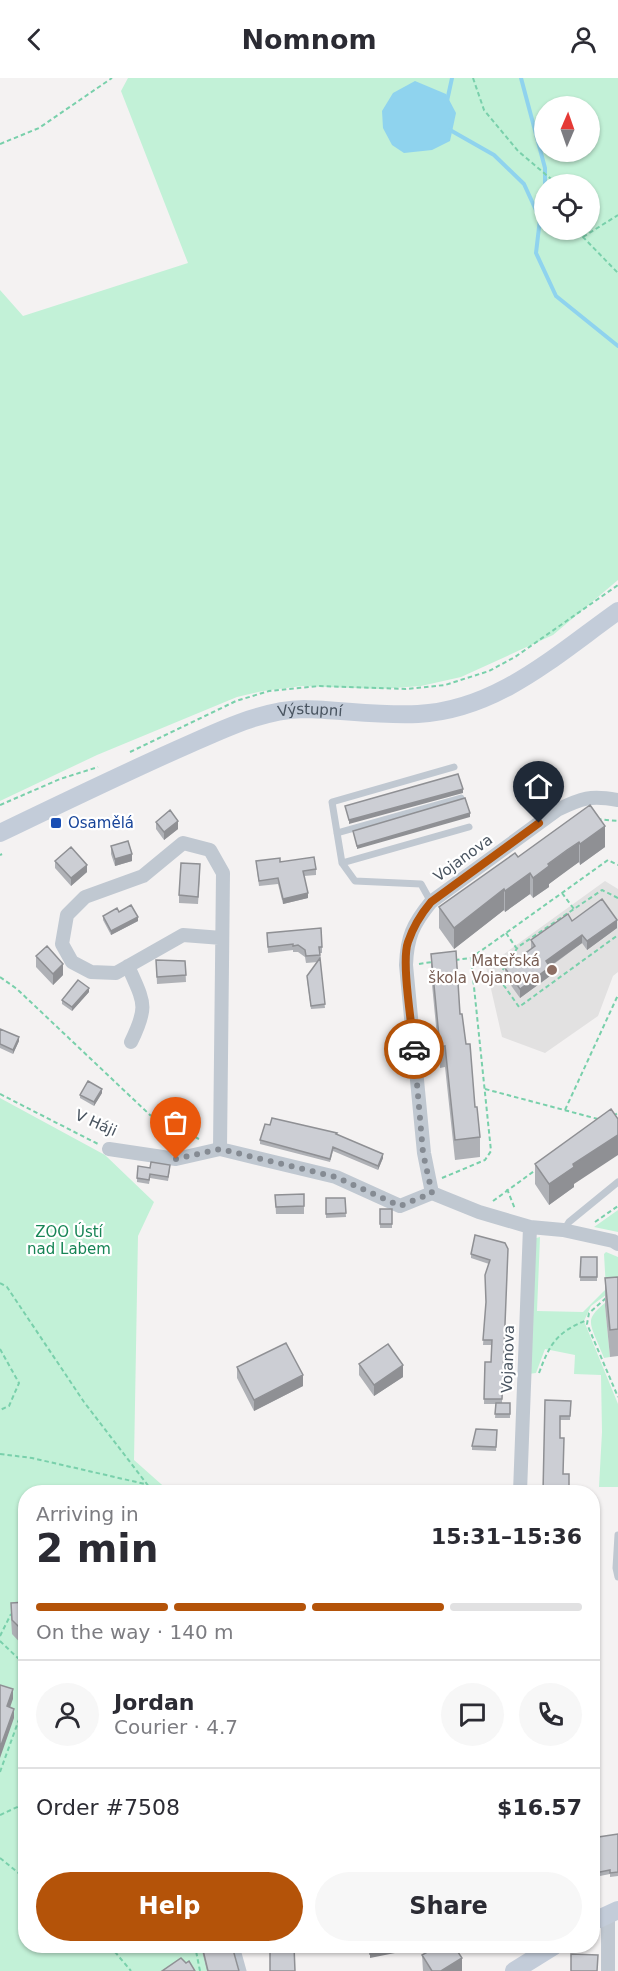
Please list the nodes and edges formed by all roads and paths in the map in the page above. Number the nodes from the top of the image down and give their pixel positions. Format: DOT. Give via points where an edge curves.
graph roads {
  1 [pos="112,78"];
  2 [pos="473,78"];
  3 [pos="0,144"];
  4 [pos="545,174"];
  5 [pos="618,215"];
  6 [pos="600,226"];
  7 [pos="586,240"];
  8 [pos="618,273"];
  9 [pos="618,611"];
  10 [pos="454,767"];
  11 [pos="461,798"];
  12 [pos="618,800"];
  13 [pos="590,818"];
  14 [pos="618,821"];
  15 [pos="469,827"];
  16 [pos="0,833"];
  17 [pos="337,833"];
  18 [pos="342,862"];
  19 [pos="618,866"];
  20 [pos="562,893"];
  21 [pos="618,898"];
  22 [pos="431,902"];
  23 [pos="574,909"];
  24 [pos="506,933"];
  25 [pos="618,935"];
  26 [pos="222,938"];
  27 [pos="517,949"];
  28 [pos="471,958"];
  29 [pos="449,960"];
  30 [pos="438,962"];
  31 [pos="406,965"];
  32 [pos="128,966"];
  33 [pos="0,977"];
  34 [pos="618,995"];
  35 [pos="131,1042"];
  36 [pos="485,1089"];
  37 [pos="0,1094"];
  38 [pos="566,1110"];
  39 [pos="618,1113"];
  40 [pos="612,1117"];
  41 [pos="606,1121"];
  42 [pos="109,1149"];
  43 [pos="220,1149"];
  44 [pos="542,1166"];
  45 [pos="618,1182"];
  46 [pos="431,1188"];
  47 [pos="507,1190"];
  48 [pos="618,1206"];
  49 [pos="479,1212"];
  50 [pos="525,1225"];
  51 [pos="563,1230"];
  52 [pos="581,1234"];
  53 [pos="618,1244"];
  54 [pos="0,1283"];
  55 [pos="609,1295"];
  56 [pos="587,1320"];
  57 [pos="0,1349"];
  58 [pos="524,1376"];
  59 [pos="618,1397"];
  60 [pos="0,1410"];
  61 [pos="0,1455"];
  62 [pos="145,1484"];
  63 [pos="520,1485"];
  64 [pos="618,1535"];
  65 [pos="618,1578"];
  66 [pos="13,1611"];
  67 [pos="0,1636"];
  68 [pos="0,1641"];
  69 [pos="18,1658"];
  70 [pos="18,1722"];
  71 [pos="0,1773"];
  72 [pos="18,1807"];
  73 [pos="0,1815"];
  74 [pos="0,1858"];
  75 [pos="18,1873"];
  76 [pos="606,1915"];
  77 [pos="116,1953"];
  78 [pos="196,1953"];
  79 [pos="238,1953"];
  80 [pos="543,1953"];
  81 [pos="131,1971"];
  82 [pos="200,1971"];
  83 [pos="243,1971"];
  84 [pos="514,1971"];
  85 [pos="608,1971"];
  1 -- 3 [label="path" via="39,128"];
  2 -- 4 [label="path" via="484,110 518,151"];
  5 -- 6 [label="path"];
  7 -- 8 [label="path"];
  9 -- 16 [label="street, Výstupní" via="519,682 478,703 418,714 287,709 259,716"];
  10 -- 17 [label="lane" via="332,802"];
  11 -- 17 [label="lane"];
  12 -- 22 [label="street, Vojanova" via="596,796 557,810"];
  13 -- 14 [label="path"];
  15 -- 18 [label="lane"];
  17 -- 18 [label="lane"];
  18 -- 22 [label="lane" via="355,881 421,884"];
  19 -- 20 [label="path" via="608,860"];
  20 -- 23 [label="path"];
  20 -- 24 [label="path"];
  21 -- 23 [label="path" via="602,890"];
  22 -- 31 [label="street, Vojanova" via="407,944"];
  23 -- 27 [label="path"];
  24 -- 27 [label="path"];
  24 -- 28 [label="path"];
  25 -- 27 [label="path" via="519,1007 498,977"];
  26 -- 32 [label="street" via="183,935"];
  26 -- 32 [label="street" via="223,873 210,850 183,843 143,876 85,897 67,915 62,944 72,962 91,972 116,973"];
  26 -- 43 [label="street"];
  28 -- 29 [label="path"];
  28 -- 36 [label="path"];
  30 -- 31 [label="path"];
  31 -- 46 [label="street, Vojanova" via="423,1153"];
  32 -- 35 [label="street" via="143,1002 142,1019"];
  33 -- 43 [label="path" via="150,1115"];
  34 -- 38 [label="path"];
  36 -- 38 [label="path"];
  36 -- 46 [label="path" via="490,1156"];
  37 -- 42 [label="path, V Háji"];
  38 -- 41 [label="path"];
  39 -- 40 [label="path"];
  42 -- 43 [label="street, V Háji" via="176,1159"];
  43 -- 46 [label="street, V Háji" via="336,1177 400,1206"];
  44 -- 47 [label="path"];
  45 -- 51 [label="lane"];
  46 -- 49 [label="street"];
  47 -- 49 [label="path"];
  47 -- 50 [label="path"];
  48 -- 52 [label="path"];
  49 -- 50 [label="street"];
  50 -- 51 [label="street"];
  50 -- 58 [label="street, Vojanova"];
  51 -- 52 [label="street"];
  52 -- 53 [label="street"];
  54 -- 62 [label="path" via="7,1287"];
  55 -- 56 [label="path" via="592,1309"];
  56 -- 58 [label="path" via="561,1335 547,1349 537,1377"];
  56 -- 59 [label="path"];
  57 -- 60 [label="path" via="19,1383 9,1406"];
  58 -- 63 [label="street, Vojanova"];
  61 -- 62 [label="path" via="32,1458"];
  64 -- 65 [label="lane"];
  66 -- 67 [label="path"];
  68 -- 69 [label="path"];
  70 -- 71 [label="path"];
  72 -- 73 [label="path"];
  74 -- 75 [label="path"];
  76 -- 85 [label="street"];
  77 -- 81 [label="path"];
  78 -- 82 [label="path"];
  79 -- 83 [label="lane"];
  80 -- 84 [label="street"];
}
